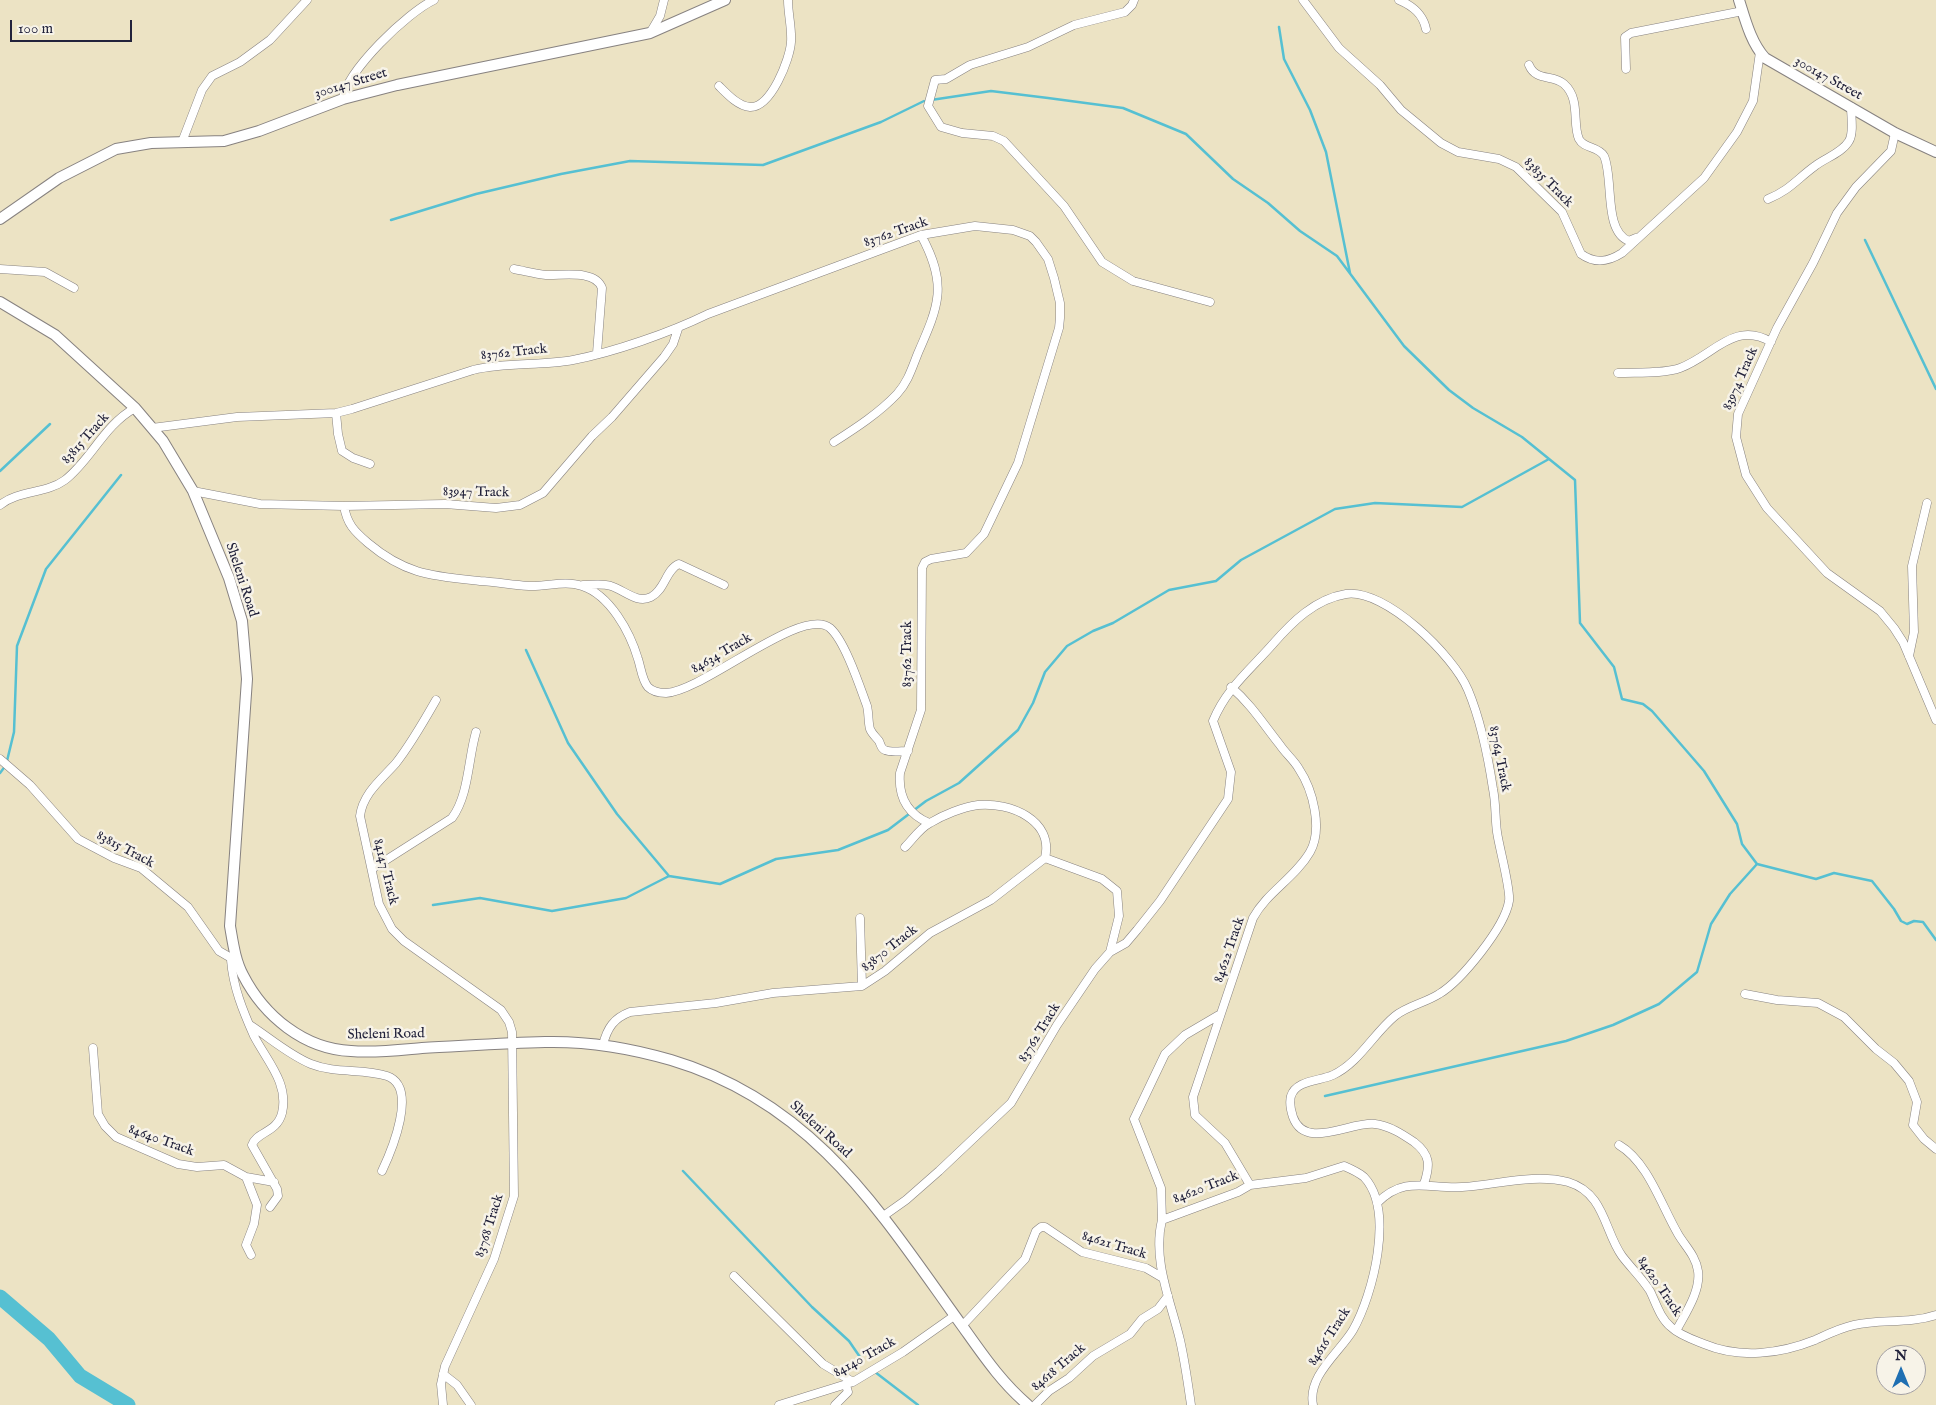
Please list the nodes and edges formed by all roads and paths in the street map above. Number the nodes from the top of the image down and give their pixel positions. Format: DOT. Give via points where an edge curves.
graph roads {
  1 [pos="307,0"];
  2 [pos="434,0"];
  3 [pos="664,0"];
  4 [pos="725,0"];
  5 [pos="788,0"];
  6 [pos="1134,0"];
  7 [pos="1303,0"];
  8 [pos="1399,0"];
  9 [pos="1740,3"];
  10 [pos="1426,29"];
  11 [pos="650,33"];
  12 [pos="1760,52"];
  13 [pos="1529,65"];
  14 [pos="1626,69"];
  15 [pos="719,86"];
  16 [pos="343,99"];
  17 [pos="1852,107"];
  18 [pos="1895,133"];
  19 [pos="182,142"];
  20 [pos="1936,152"];
  21 [pos="1768,199"];
  22 [pos="0,219"];
  23 [pos="921,235"];
  24 [pos="1636,238"];
  25 [pos="0,269"];
  26 [pos="514,269"];
  27 [pos="74,288"];
  28 [pos="0,302"];
  29 [pos="1210,302"];
  30 [pos="678,328"];
  31 [pos="1771,342"];
  32 [pos="597,353"];
  33 [pos="1618,373"];
  34 [pos="135,408"];
  35 [pos="336,412"];
  36 [pos="152,428"];
  37 [pos="834,442"];
  38 [pos="370,464"];
  39 [pos="193,491"];
  40 [pos="1927,503"];
  41 [pos="0,505"];
  42 [pos="344,506"];
  43 [pos="724,585"];
  44 [pos="581,586"];
  45 [pos="1909,656"];
  46 [pos="1231,687"];
  47 [pos="436,700"];
  48 [pos="1936,720"];
  49 [pos="476,732"];
  50 [pos="908,751"];
  51 [pos="0,759"];
  52 [pos="929,823"];
  53 [pos="905,847"];
  54 [pos="1045,858"];
  55 [pos="372,869"];
  56 [pos="860,918"];
  57 [pos="1110,952"];
  58 [pos="234,961"];
  59 [pos="862,986"];
  60 [pos="1745,994"];
  61 [pos="1219,1015"];
  62 [pos="250,1024"];
  63 [pos="512,1043"];
  64 [pos="603,1045"];
  65 [pos="92,1048"];
  66 [pos="1619,1145"];
  67 [pos="1936,1149"];
  68 [pos="382,1171"];
  69 [pos="1356,1171"];
  70 [pos="246,1177"];
  71 [pos="274,1182"];
  72 [pos="1424,1184"];
  73 [pos="1250,1185"];
  74 [pos="1377,1203"];
  75 [pos="270,1207"];
  76 [pos="882,1217"];
  77 [pos="1162,1220"];
  78 [pos="251,1255"];
  79 [pos="734,1276"];
  80 [pos="1163,1278"];
  81 [pos="1168,1296"];
  82 [pos="1936,1315"];
  83 [pos="954,1316"];
  84 [pos="962,1326"];
  85 [pos="1676,1331"];
  86 [pos="442,1374"];
  87 [pos="849,1386"];
  88 [pos="443,1405"];
  89 [pos="471,1405"];
  90 [pos="780,1405"];
  91 [pos="835,1405"];
  92 [pos="1028,1405"];
  93 [pos="1035,1405"];
  94 [pos="1191,1405"];
  95 [pos="1314,1405"];
  1 -- 19 [label="street" via="270,40 240,62 212,76"];
  2 -- 16 [label="street" via="411,15 362,62 344,90"];
  3 -- 11 [label="street" via="660,16"];
  4 -- 11 [label="street, 300147 Street"];
  5 -- 15 [label="street" via="789,59 767,98 756,106 747,106 730,97"];
  6 -- 29 [label="street" via="1125,12 1088,20 1028,47 970,65 946,80 935,80 928,106 942,127 993,136 1014,149 1064,206 1102,262 1133,281"];
  7 -- 24 [label="street, 83835 Track" via="1340,48 1380,85 1401,110 1441,143 1458,152 1499,159 1516,167 1562,212 1581,254 1605,261 1622,253"];
  8 -- 10 [label="street" via="1422,16"];
  9 -- 12 [label="street, 300147 Street"];
  9 -- 14 [label="street" via="1631,33 1623,42"];
  11 -- 16 [label="street, 300147 Street"];
  12 -- 17 [label="street, 300147 Street" via="1777,67"];
  12 -- 24 [label="street, 83835 Track" via="1754,101 1737,132 1704,178"];
  13 -- 24 [label="street" via="1537,75 1558,80 1568,88 1576,107 1579,138 1582,143 1599,150 1605,159 1618,232 1629,241"];
  16 -- 19 [label="street, 300147 Street" via="224,141"];
  17 -- 18 [label="street, 300147 Street"];
  17 -- 21 [label="street" via="1848,142 1783,193"];
  18 -- 20 [label="street, 300147 Street"];
  18 -- 31 [label="street, 83974 Track" via="1891,151 1836,213"];
  19 -- 22 [label="street, 300147 Street" via="116,149 59,178"];
  23 -- 30 [label="street, 83762 Track"];
  23 -- 37 [label="street" via="936,270 938,299 936,312 908,380 882,408"];
  23 -- 50 [label="street, 83762 Track" via="975,226 1013,230 1030,236 1048,260 1058,291 1060,328 1018,463 984,534 966,553 931,559 922,568 921,710"];
  25 -- 27 [label="street" via="45,272"];
  26 -- 32 [label="street" via="546,275 588,277 598,282 602,288"];
  28 -- 34 [label="street, Sheleni Road" via="55,335"];
  30 -- 32 [label="street, 83762 Track"];
  30 -- 42 [label="street, 83947 Track" via="664,357 543,493 530,501 510,508 444,504"];
  31 -- 33 [label="street" via="1756,335 1740,336 1681,368"];
  31 -- 45 [label="street, 83974 Track" via="1736,420 1738,450 1746,475 1768,508 1827,573 1887,618"];
  32 -- 35 [label="street, 83762 Track" via="573,360 482,368"];
  34 -- 36 [label="street, Sheleni Road"];
  34 -- 41 [label="street, 83815 Track" via="99,440 66,479 21,494"];
  35 -- 36 [label="street, 83762 Track" via="236,417"];
  35 -- 38 [label="street" via="342,451"];
  36 -- 39 [label="street, Sheleni Road"];
  39 -- 42 [label="street, 83947 Track" via="260,504"];
  39 -- 58 [label="street, Sheleni Road" via="229,578 246,646 247,679 230,926"];
  40 -- 45 [label="street" via="1912,566 1914,632"];
  42 -- 44 [label="street, 84634 Track" via="346,520 359,535 396,564 412,570 528,586"];
  43 -- 44 [label="street" via="679,564 657,593 645,599 610,586"];
  44 -- 50 [label="street, 84634 Track" via="596,593 610,607 632,642 645,683 656,692 688,688 774,639 809,624 824,624 832,629 840,642 866,706 870,728 882,749"];
  45 -- 48 [label="street, 83974 Track"];
  46 -- 57 [label="street, 83764 Track" via="1213,721 1231,772 1228,799 1143,923 1126,943"];
  46 -- 61 [label="street, 84622 Track" via="1248,704 1305,779 1316,825 1314,842 1302,864 1258,910"];
  46 -- 72 [label="street, 83764 Track" via="1299,616 1328,599 1354,594 1372,598 1409,620 1454,666 1468,689 1494,791 1499,846 1509,894 1505,914 1490,940 1446,989 1398,1013 1346,1066 1333,1075 1298,1088 1291,1095 1290,1103 1297,1127 1306,1133 1366,1124 1389,1127 1400,1133 1427,1155 1429,1161"];
  47 -- 55 [label="street, 84147 Track" via="404,751 371,790 361,809 361,826"];
  49 -- 55 [label="street" via="456,812 442,825"];
  50 -- 52 [label="street, 83762 Track" via="899,781 906,807"];
  51 -- 58 [label="street, 83815 Track" via="30,785 78,839 141,868 188,907 219,951"];
  52 -- 53 [label="street"];
  52 -- 54 [label="street" via="978,805 1015,811 1034,819 1046,838"];
  54 -- 57 [label="street, 83762 Track" via="1102,879 1117,891 1119,916"];
  54 -- 59 [label="street, 83870 Track" via="991,900 930,933"];
  55 -- 63 [label="street, 84147 Track" via="379,904 392,929 501,1010 509,1022"];
  56 -- 59 [label="street"];
  57 -- 76 [label="street, 83762 Track" via="1057,1025 1011,1103 939,1171"];
  58 -- 62 [label="street" via="236,994"];
  58 -- 63 [label="street, Sheleni Road" via="270,1015 308,1040 329,1047 372,1051"];
  59 -- 64 [label="street, 83870 Track" via="773,993 630,1012 612,1023"];
  60 -- 67 [label="street" via="1818,1003 1844,1017 1909,1081 1917,1102 1913,1125"];
  61 -- 73 [label="street, 84622 Track" via="1194,1091 1193,1110 1225,1143"];
  61 -- 77 [label="street" via="1185,1035 1166,1054 1134,1119 1161,1188"];
  62 -- 68 [label="street" via="291,1054 312,1064 338,1071 385,1075 392,1079 400,1095 402,1109 399,1128"];
  62 -- 71 [label="street" via="274,1067 283,1096 280,1120 252,1144 252,1149"];
  63 -- 64 [label="street, Sheleni Road"];
  63 -- 86 [label="street, 83768 Track" via="514,1196 494,1259"];
  64 -- 76 [label="street, Sheleni Road" via="636,1050 705,1072 775,1109 801,1128 852,1178"];
  65 -- 70 [label="street, 84640 Track" via="98,1114 105,1126 124,1142 166,1159 198,1167 224,1165"];
  66 -- 85 [label="street" via="1643,1170 1698,1271 1696,1291"];
  69 -- 73 [label="street, 84620 Track" via="1344,1166 1306,1178"];
  69 -- 74 [label="street, 84616 Track" via="1364,1178"];
  70 -- 71 [label="street, 84640 Track"];
  70 -- 78 [label="street" via="257,1205 246,1245"];
  71 -- 75 [label="street" via="278,1196"];
  72 -- 74 [label="street" via="1393,1190"];
  72 -- 85 [label="street, 84620 Track" via="1458,1188 1542,1180 1578,1187 1588,1194 1606,1217 1622,1256 1644,1282 1669,1326"];
  73 -- 77 [label="street, 84620 Track"];
  74 -- 95 [label="street, 84616 Track" via="1376,1255 1364,1305 1353,1330 1314,1387"];
  76 -- 83 [label="street, Sheleni Road"];
  77 -- 80 [label="street, 84620 Track" via="1159,1234"];
  79 -- 87 [label="street"];
  80 -- 81 [label="street, 84620 Track"];
  80 -- 84 [label="street, 84621 Track" via="1146,1268 1082,1252 1046,1227 1041,1227 1036,1231 1025,1259"];
  81 -- 93 [label="street, 84618 Track" via="1124,1340 1092,1356"];
  81 -- 94 [label="street, 84620 Track" via="1180,1340"];
  82 -- 85 [label="street, 84620 Track" via="1906,1322 1853,1325 1782,1350 1754,1354 1712,1346"];
  83 -- 84 [label="street, Sheleni Road"];
  83 -- 87 [label="street, 84140 Track"];
  84 -- 92 [label="street, Sheleni Road" via="998,1376"];
  86 -- 88 [label="street, 83768 Track" via="440,1395"];
  86 -- 89 [label="street" via="458,1385"];
  87 -- 90 [label="street, 84140 Track"];
  87 -- 91 [label="street"];
}
